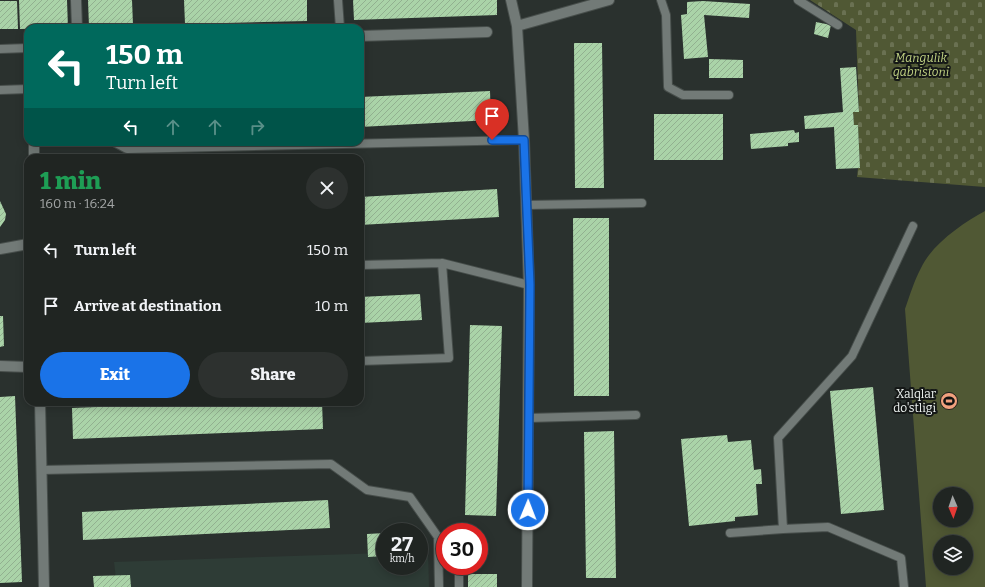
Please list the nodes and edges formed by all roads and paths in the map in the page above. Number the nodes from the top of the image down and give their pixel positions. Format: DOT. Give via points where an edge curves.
graph roads {
  1 [pos="76,0"];
  2 [pos="338,0"];
  3 [pos="511,0"];
  4 [pos="608,0"];
  5 [pos="661,0"];
  6 [pos="798,0"];
  7 [pos="77,24"];
  8 [pos="340,24"];
  9 [pos="838,25"];
  10 [pos="517,26"];
  11 [pos="487,32"];
  12 [pos="364,36"];
  13 [pos="24,48"];
  14 [pos="0,49"];
  15 [pos="24,89"];
  16 [pos="0,90"];
  17 [pos="729,95"];
  18 [pos="524,140"];
  19 [pos="364,144"];
  20 [pos="121,146"];
  21 [pos="259,146"];
  22 [pos="127,149"];
  23 [pos="129,154"];
  24 [pos="642,203"];
  25 [pos="526,205"];
  26 [pos="913,226"];
  27 [pos="24,245"];
  28 [pos="0,249"];
  29 [pos="442,264"];
  30 [pos="364,265"];
  31 [pos="530,285"];
  32 [pos="364,362"];
  33 [pos="0,366"];
  34 [pos="24,367"];
  35 [pos="40,406"];
  36 [pos="636,415"];
  37 [pos="528,418"];
  38 [pos="41,470"];
  39 [pos="783,529"];
  40 [pos="730,532"];
  41 [pos="459,575"];
  42 [pos="44,587"];
  43 [pos="439,587"];
  44 [pos="459,587"];
  45 [pos="527,587"];
  46 [pos="904,587"];
  1 -- 7 [label="street"];
  2 -- 8 [label="lane"];
  3 -- 10 [label="street"];
  4 -- 10 [label="street"];
  5 -- 17 [label="lane" via="666,15 668,87 683,94"];
  6 -- 9 [label="lane"];
  10 -- 18 [label="street"];
  11 -- 12 [label="street"];
  13 -- 14 [label="lane"];
  15 -- 16 [label="lane"];
  18 -- 19 [label="lane"];
  18 -- 25 [label="street"];
  20 -- 22 [label="lane"];
  21 -- 22 [label="lane"];
  22 -- 23 [label="lane"];
  24 -- 25 [label="lane"];
  25 -- 31 [label="street"];
  26 -- 39 [label="lane" via="852,356 778,438"];
  27 -- 28 [label="street"];
  29 -- 30 [label="lane"];
  29 -- 31 [label="lane"];
  29 -- 32 [label="lane" via="449,358"];
  31 -- 37 [label="street"];
  33 -- 34 [label="street"];
  35 -- 38 [label="street"];
  36 -- 37 [label="lane"];
  37 -- 45 [label="street"];
  38 -- 42 [label="street"];
  38 -- 43 [label="lane" via="331,464 367,490 410,497 438,537"];
  39 -- 40 [label="lane"];
  39 -- 46 [label="lane" via="828,527 900,558"];
  41 -- 44 [label="lane"];
}
